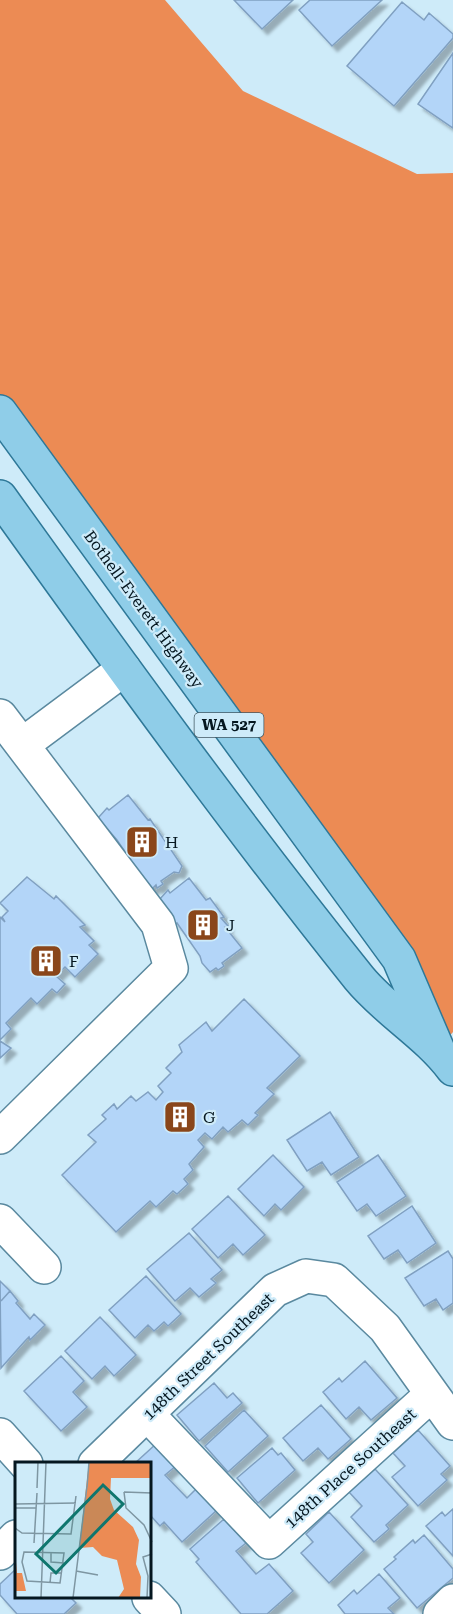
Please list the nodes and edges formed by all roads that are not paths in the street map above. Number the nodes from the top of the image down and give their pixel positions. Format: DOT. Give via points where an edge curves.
graph roads {
  1 [pos="0,412"];
  2 [pos="0,497"];
  3 [pos="124,669"];
  4 [pos="0,716"];
  5 [pos="22,745"];
  6 [pos="446,1060"];
  7 [pos="0,1137"];
  8 [pos="0,1221"];
  9 [pos="44,1267"];
  10 [pos="432,1394"];
  11 [pos="148,1415"];
  12 [pos="453,1423"];
  13 [pos="0,1435"];
  14 [pos="24,1462"];
  15 [pos="97,1462"];
  16 [pos="15,1538"];
  17 [pos="0,1553"];
  18 [pos="150,1599"];
  19 [pos="453,1602"];
  20 [pos="164,1614"];
  21 [pos="440,1614"];
  1 -- 6 [label="main road, Bothell-Everett Highway / WA 527" via="399,959"];
  2 -- 3 [label="main road, Bothell-Everett Highway"];
  3 -- 5 [label="street"];
  3 -- 6 [label="main road, Bothell-Everett Highway" via="361,980"];
  4 -- 5 [label="street"];
  5 -- 7 [label="street" via="158,924 171,968"];
  8 -- 9 [label="street"];
  10 -- 11 [label="street, 148th Street Southeast" via="385,1328 334,1280 306,1276 275,1290"];
  10 -- 11 [label="street, 148th Place Southeast" via="269,1542"];
  10 -- 12 [label="street"];
  11 -- 15 [label="street, 148th Street Southeast"];
  13 -- 14 [label="street"];
  16 -- 17 [label="street"];
  18 -- 20 [label="street"];
  19 -- 21 [label="street"];
}
